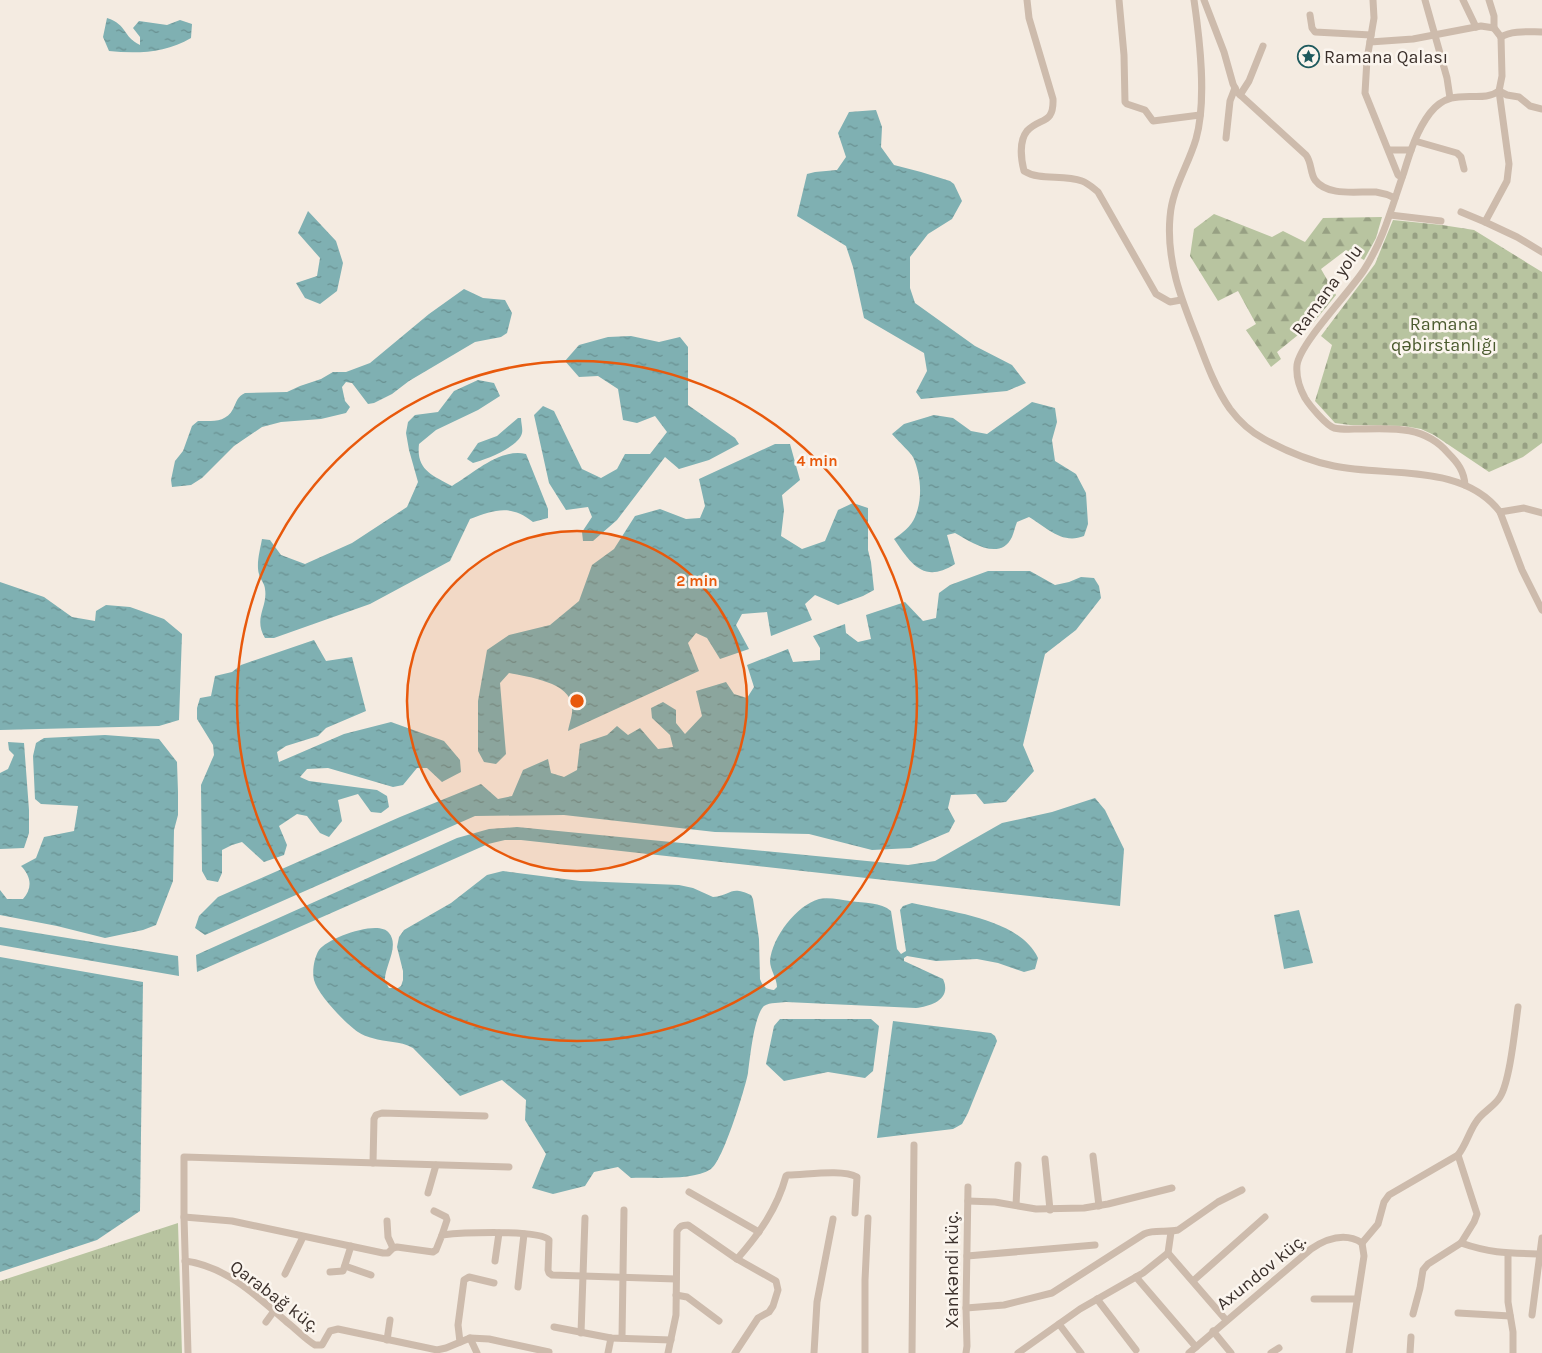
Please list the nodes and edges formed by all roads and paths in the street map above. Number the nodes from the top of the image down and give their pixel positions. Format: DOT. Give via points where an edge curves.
graph roads {
  1 [pos="1027,0"];
  2 [pos="1119,0"];
  3 [pos="1194,0"];
  4 [pos="1204,0"];
  5 [pos="1373,0"];
  6 [pos="1425,0"];
  7 [pos="1463,0"];
  8 [pos="1489,0"];
  9 [pos="1310,15"];
  10 [pos="1476,27"];
  11 [pos="1494,28"];
  12 [pos="1542,32"];
  13 [pos="1434,35"];
  14 [pos="1501,37"];
  15 [pos="1371,39"];
  16 [pos="1263,46"];
  17 [pos="1235,88"];
  18 [pos="1499,90"];
  19 [pos="1240,95"];
  20 [pos="1450,98"];
  21 [pos="1542,109"];
  22 [pos="1200,115"];
  23 [pos="1226,138"];
  24 [pos="1415,141"];
  25 [pos="1389,150"];
  26 [pos="1411,150"];
  27 [pos="1464,168"];
  28 [pos="1402,177"];
  29 [pos="1395,198"];
  30 [pos="1461,212"];
  31 [pos="1390,215"];
  32 [pos="1441,221"];
  33 [pos="1485,222"];
  34 [pos="1542,252"];
  35 [pos="1181,300"];
  36 [pos="1465,485"];
  37 [pos="1500,512"];
  38 [pos="1542,513"];
  39 [pos="1542,610"];
  40 [pos="1518,1007"];
  41 [pos="485,1116"];
  42 [pos="914,1145"];
  43 [pos="1458,1155"];
  44 [pos="1093,1156"];
  45 [pos="1045,1159"];
  46 [pos="373,1163"];
  47 [pos="436,1165"];
  48 [pos="1018,1165"];
  49 [pos="509,1167"];
  50 [pos="968,1187"];
  51 [pos="1172,1188"];
  52 [pos="1242,1190"];
  53 [pos="689,1192"];
  54 [pos="428,1193"];
  55 [pos="968,1202"];
  56 [pos="1016,1205"];
  57 [pos="1100,1206"];
  58 [pos="624,1210"];
  59 [pos="1050,1210"];
  60 [pos="434,1211"];
  61 [pos="855,1213"];
  62 [pos="184,1217"];
  63 [pos="1265,1217"];
  64 [pos="585,1218"];
  65 [pos="868,1218"];
  66 [pos="833,1219"];
  67 [pos="387,1221"];
  68 [pos="759,1232"];
  69 [pos="1171,1232"];
  70 [pos="499,1233"];
  71 [pos="442,1234"];
  72 [pos="524,1234"];
  73 [pos="303,1237"];
  74 [pos="1542,1238"];
  75 [pos="1462,1243"];
  76 [pos="1362,1244"];
  77 [pos="1095,1245"];
  78 [pos="350,1246"];
  79 [pos="393,1248"];
  80 [pos="1168,1253"];
  81 [pos="1508,1254"];
  82 [pos="1540,1254"];
  83 [pos="967,1256"];
  84 [pos="737,1259"];
  85 [pos="185,1261"];
  86 [pos="495,1261"];
  87 [pos="345,1266"];
  88 [pos="330,1272"];
  89 [pos="285,1274"];
  90 [pos="371,1275"];
  91 [pos="584,1276"];
  92 [pos="1136,1277"];
  93 [pos="624,1278"];
  94 [pos="676,1279"];
  95 [pos="1192,1281"];
  96 [pos="494,1283"];
  97 [pos="518,1287"];
  98 [pos="676,1295"];
  99 [pos="1314,1299"];
  100 [pos="1357,1299"];
  101 [pos="1098,1300"];
  102 [pos="966,1308"];
  103 [pos="274,1311"];
  104 [pos="1458,1313"];
  105 [pos="1413,1314"];
  106 [pos="1532,1315"];
  107 [pos="1510,1316"];
  108 [pos="390,1320"];
  109 [pos="1226,1320"];
  110 [pos="719,1321"];
  111 [pos="266,1322"];
  112 [pos="1058,1324"];
  113 [pos="554,1327"];
  114 [pos="1214,1331"];
  115 [pos="581,1333"];
  116 [pos="1411,1337"];
  117 [pos="470,1338"];
  118 [pos="611,1338"];
  119 [pos="622,1338"];
  120 [pos="387,1340"];
  121 [pos="671,1340"];
  122 [pos="460,1342"];
  123 [pos="319,1346"];
  124 [pos="1196,1346"];
  125 [pos="1279,1348"];
  126 [pos="1136,1350"];
  127 [pos="436,1352"];
  128 [pos="548,1352"];
  129 [pos="188,1353"];
  130 [pos="314,1353"];
  131 [pos="477,1353"];
  132 [pos="608,1353"];
  133 [pos="668,1353"];
  134 [pos="735,1353"];
  135 [pos="814,1353"];
  136 [pos="865,1353"];
  137 [pos="912,1353"];
  138 [pos="966,1353"];
  139 [pos="1018,1353"];
  140 [pos="1081,1353"];
  141 [pos="1189,1353"];
  142 [pos="1231,1353"];
  143 [pos="1270,1353"];
  144 [pos="1349,1353"];
  145 [pos="1410,1353"];
  146 [pos="1513,1353"];
  1 -- 35 [label="street" via="1029,18 1053,99 1053,110 1049,117 1027,131 1022,142 1024,171 1031,175 1084,181 1098,192 1156,294 1170,302"];
  2 -- 22 [label="street" via="1124,41 1125,102 1145,110 1152,121"];
  3 -- 22 [label="street"];
  4 -- 17 [label="street"];
  5 -- 15 [label="street"];
  6 -- 13 [label="street"];
  7 -- 10 [label="street"];
  8 -- 11 [label="street"];
  9 -- 15 [label="street" via="1315,32"];
  10 -- 11 [label="street"];
  10 -- 13 [label="street"];
  11 -- 14 [label="street"];
  12 -- 14 [label="street"];
  13 -- 15 [label="street" via="1404,41"];
  13 -- 20 [label="street"];
  14 -- 18 [label="street"];
  15 -- 25 [label="street" via="1365,93"];
  16 -- 19 [label="street"];
  17 -- 19 [label="street"];
  17 -- 23 [label="street" via="1230,101"];
  18 -- 20 [label="street" via="1489,95"];
  18 -- 21 [label="street"];
  18 -- 33 [label="street" via="1509,176"];
  19 -- 29 [label="street" via="1306,155 1313,176 1321,186 1329,190 1378,192"];
  20 -- 24 [label="street, Ramana yolu" via="1429,114"];
  22 -- 35 [label="street" via="1170,218 1173,264"];
  24 -- 26 [label="street, Ramana yolu"];
  24 -- 27 [label="street" via="1457,153"];
  25 -- 26 [label="street"];
  25 -- 28 [label="street" via="1398,175"];
  26 -- 28 [label="street, Ramana yolu"];
  28 -- 29 [label="street, Ramana yolu"];
  29 -- 31 [label="street, Ramana yolu"];
  30 -- 33 [label="street"];
  31 -- 32 [label="street"];
  31 -- 36 [label="street, Ramana yolu" via="1363,272 1304,348 1297,364 1298,381 1306,399 1334,428 1405,429 1426,435 1461,468"];
  33 -- 34 [label="street"];
  35 -- 36 [label="street" via="1220,393 1237,418 1259,437 1321,463 1426,475"];
  36 -- 37 [label="street" via="1486,497"];
  37 -- 38 [label="street" via="1524,508"];
  37 -- 39 [label="street" via="1522,570"];
  40 -- 43 [label="street" via="1504,1088 1496,1102 1474,1124"];
  41 -- 46 [label="street" via="376,1115"];
  42 -- 137 [label="street"];
  43 -- 75 [label="street" via="1477,1214"];
  43 -- 76 [label="street" via="1389,1196 1378,1224"];
  44 -- 57 [label="street"];
  45 -- 59 [label="street"];
  46 -- 47 [label="street"];
  46 -- 62 [label="street" via="184,1157"];
  47 -- 49 [label="street"];
  47 -- 54 [label="street"];
  48 -- 56 [label="street"];
  50 -- 55 [label="street, Xankəndi küç."];
  51 -- 57 [label="street"];
  52 -- 69 [label="street"];
  53 -- 68 [label="street"];
  55 -- 56 [label="street"];
  55 -- 83 [label="street, Xankəndi küç."];
  56 -- 59 [label="street"];
  57 -- 59 [label="street"];
  58 -- 93 [label="street"];
  60 -- 71 [label="street" via="446,1217"];
  61 -- 68 [label="street" via="857,1178 854,1176 842,1173 788,1175 776,1205"];
  62 -- 73 [label="street" via="232,1221"];
  62 -- 85 [label="street"];
  63 -- 95 [label="street"];
  64 -- 91 [label="street"];
  65 -- 136 [label="street"];
  66 -- 135 [label="street" via="817,1302"];
  67 -- 79 [label="street"];
  68 -- 84 [label="street"];
  69 -- 80 [label="street"];
  69 -- 102 [label="street" via="1150,1231 1144,1234 1052,1293 1004,1305"];
  70 -- 71 [label="street"];
  70 -- 72 [label="street"];
  70 -- 86 [label="street"];
  71 -- 79 [label="street" via="433,1252"];
  72 -- 91 [label="street" via="548,1238 549,1273"];
  72 -- 97 [label="street"];
  73 -- 78 [label="street"];
  73 -- 89 [label="street"];
  74 -- 82 [label="street"];
  75 -- 81 [label="street"];
  75 -- 105 [label="street" via="1423,1270"];
  76 -- 100 [label="street" via="1364,1256"];
  76 -- 109 [label="street, Axundov küç." via="1348,1238 1321,1243"];
  77 -- 83 [label="street"];
  78 -- 79 [label="street" via="383,1253"];
  78 -- 87 [label="street"];
  80 -- 92 [label="street"];
  80 -- 95 [label="street"];
  81 -- 82 [label="street"];
  81 -- 107 [label="street"];
  82 -- 106 [label="street"];
  83 -- 102 [label="street, Xankəndi küç."];
  84 -- 94 [label="street" via="684,1225 677,1231"];
  84 -- 134 [label="street" via="776,1281 778,1286 773,1306 758,1318"];
  85 -- 103 [label="street, Qarabağ küç." via="197,1262 230,1278"];
  85 -- 129 [label="street"];
  87 -- 88 [label="street" via="341,1272"];
  87 -- 90 [label="street"];
  91 -- 93 [label="street"];
  91 -- 115 [label="street"];
  92 -- 101 [label="street"];
  92 -- 124 [label="street"];
  93 -- 94 [label="street"];
  93 -- 119 [label="street"];
  94 -- 98 [label="street"];
  95 -- 109 [label="street"];
  96 -- 122 [label="street" via="469,1277 464,1280 458,1325"];
  98 -- 110 [label="street" via="687,1297"];
  98 -- 121 [label="street"];
  99 -- 100 [label="street"];
  100 -- 144 [label="street"];
  101 -- 112 [label="street"];
  101 -- 126 [label="street"];
  102 -- 138 [label="street, Xankəndi küç."];
  103 -- 111 [label="street"];
  103 -- 123 [label="street, Qarabağ küç."];
  104 -- 107 [label="street"];
  107 -- 146 [label="street"];
  108 -- 120 [label="street"];
  109 -- 114 [label="street, Axundov küç."];
  112 -- 139 [label="street"];
  112 -- 140 [label="street"];
  113 -- 115 [label="street"];
  114 -- 124 [label="street, Axundov küç."];
  114 -- 142 [label="street"];
  115 -- 118 [label="street"];
  116 -- 145 [label="street"];
  117 -- 122 [label="street, Qarabağ küç."];
  117 -- 128 [label="street"];
  117 -- 131 [label="street"];
  118 -- 119 [label="street"];
  118 -- 132 [label="street"];
  119 -- 121 [label="street"];
  120 -- 123 [label="street, Qarabağ küç." via="334,1329"];
  120 -- 127 [label="street, Qarabağ küç."];
  121 -- 133 [label="street"];
  122 -- 127 [label="street, Qarabağ küç."];
  123 -- 130 [label="street"];
  124 -- 141 [label="street, Axundov küç."];
  125 -- 143 [label="street"];
}
